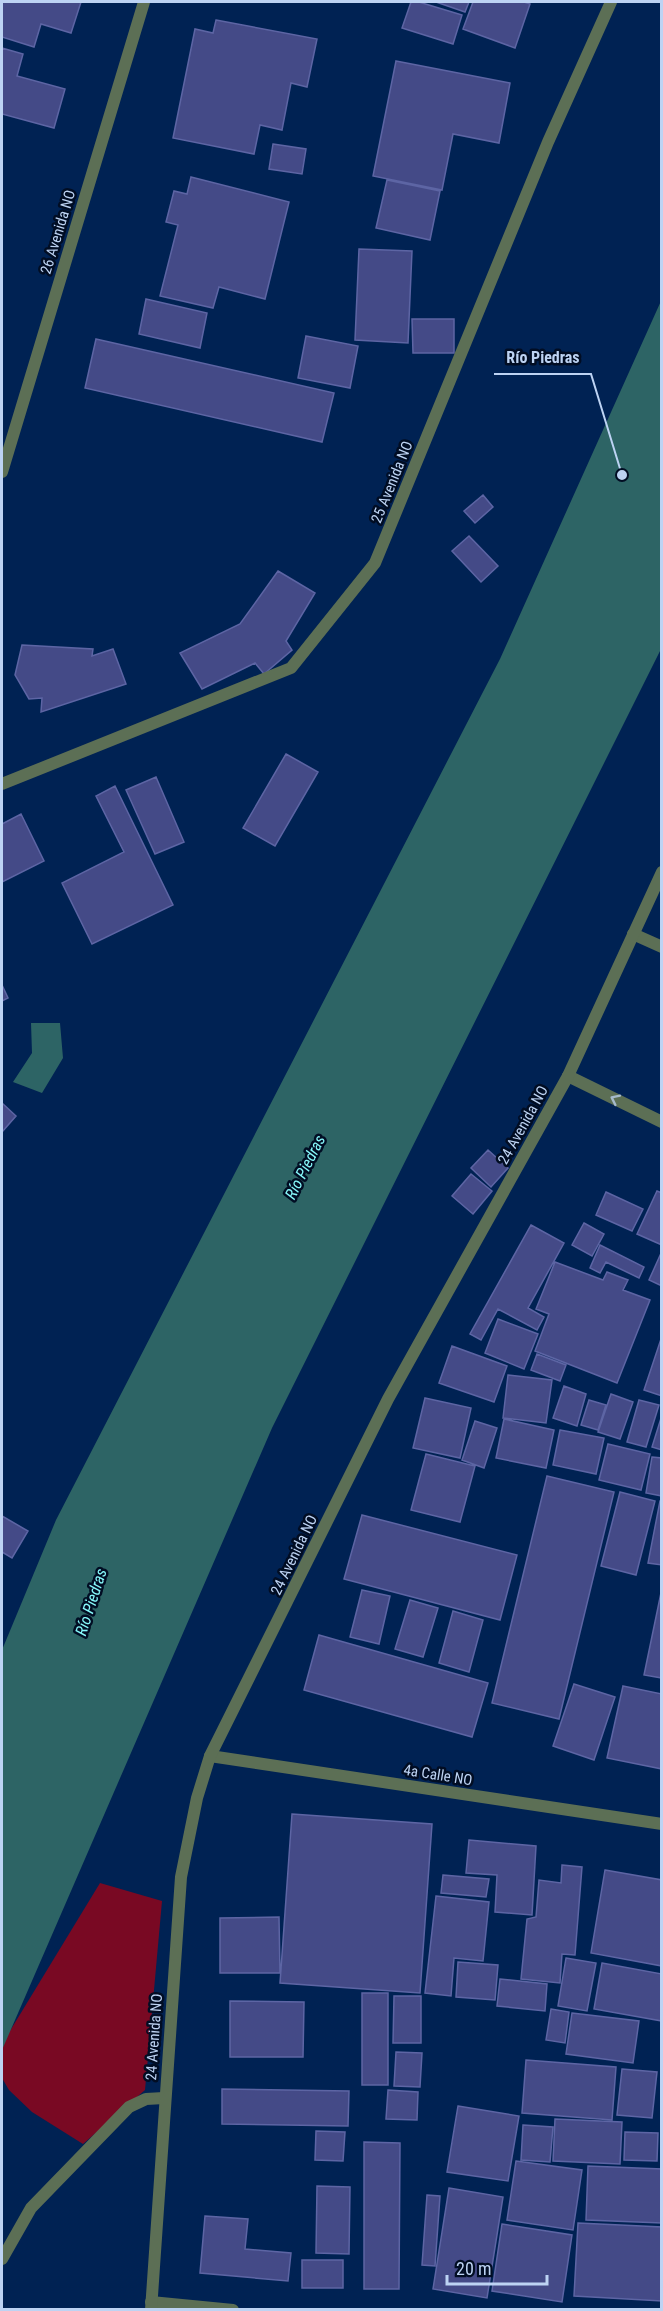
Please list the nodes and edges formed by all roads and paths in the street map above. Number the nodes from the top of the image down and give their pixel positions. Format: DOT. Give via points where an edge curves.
graph roads {
  1 [pos="144,2"];
  2 [pos="611,2"];
  3 [pos="2,472"];
  4 [pos="2,784"];
  5 [pos="662,872"];
  6 [pos="633,934"];
  7 [pos="662,947"];
  8 [pos="568,1076"];
  9 [pos="662,1122"];
  10 [pos="210,1756"];
  11 [pos="662,1824"];
  12 [pos="164,2098"];
  13 [pos="2,2259"];
  14 [pos="151,2306"];
  15 [pos="233,2310"];
  1 -- 3 [label="street, 26 Avenida NO"];
  2 -- 4 [label="street, 25 Avenida NO" via="548,142 375,563 291,668"];
  5 -- 6 [label="street, 24 Avenida NO"];
  6 -- 7 [label="street"];
  6 -- 8 [label="street, 24 Avenida NO"];
  9 -- 8 [label="street, one-way"];
  8 -- 10 [label="street, 24 Avenida NO" via="388,1399"];
  10 -- 11 [label="street, 4a Calle NO"];
  10 -- 12 [label="street, 24 Avenida NO" via="181,1876"];
  12 -- 13 [label="street" via="146,2099 129,2107 31,2208"];
  12 -- 14 [label="street, 24 Avenida NO"];
  14 -- 15 [label="street"];
}
